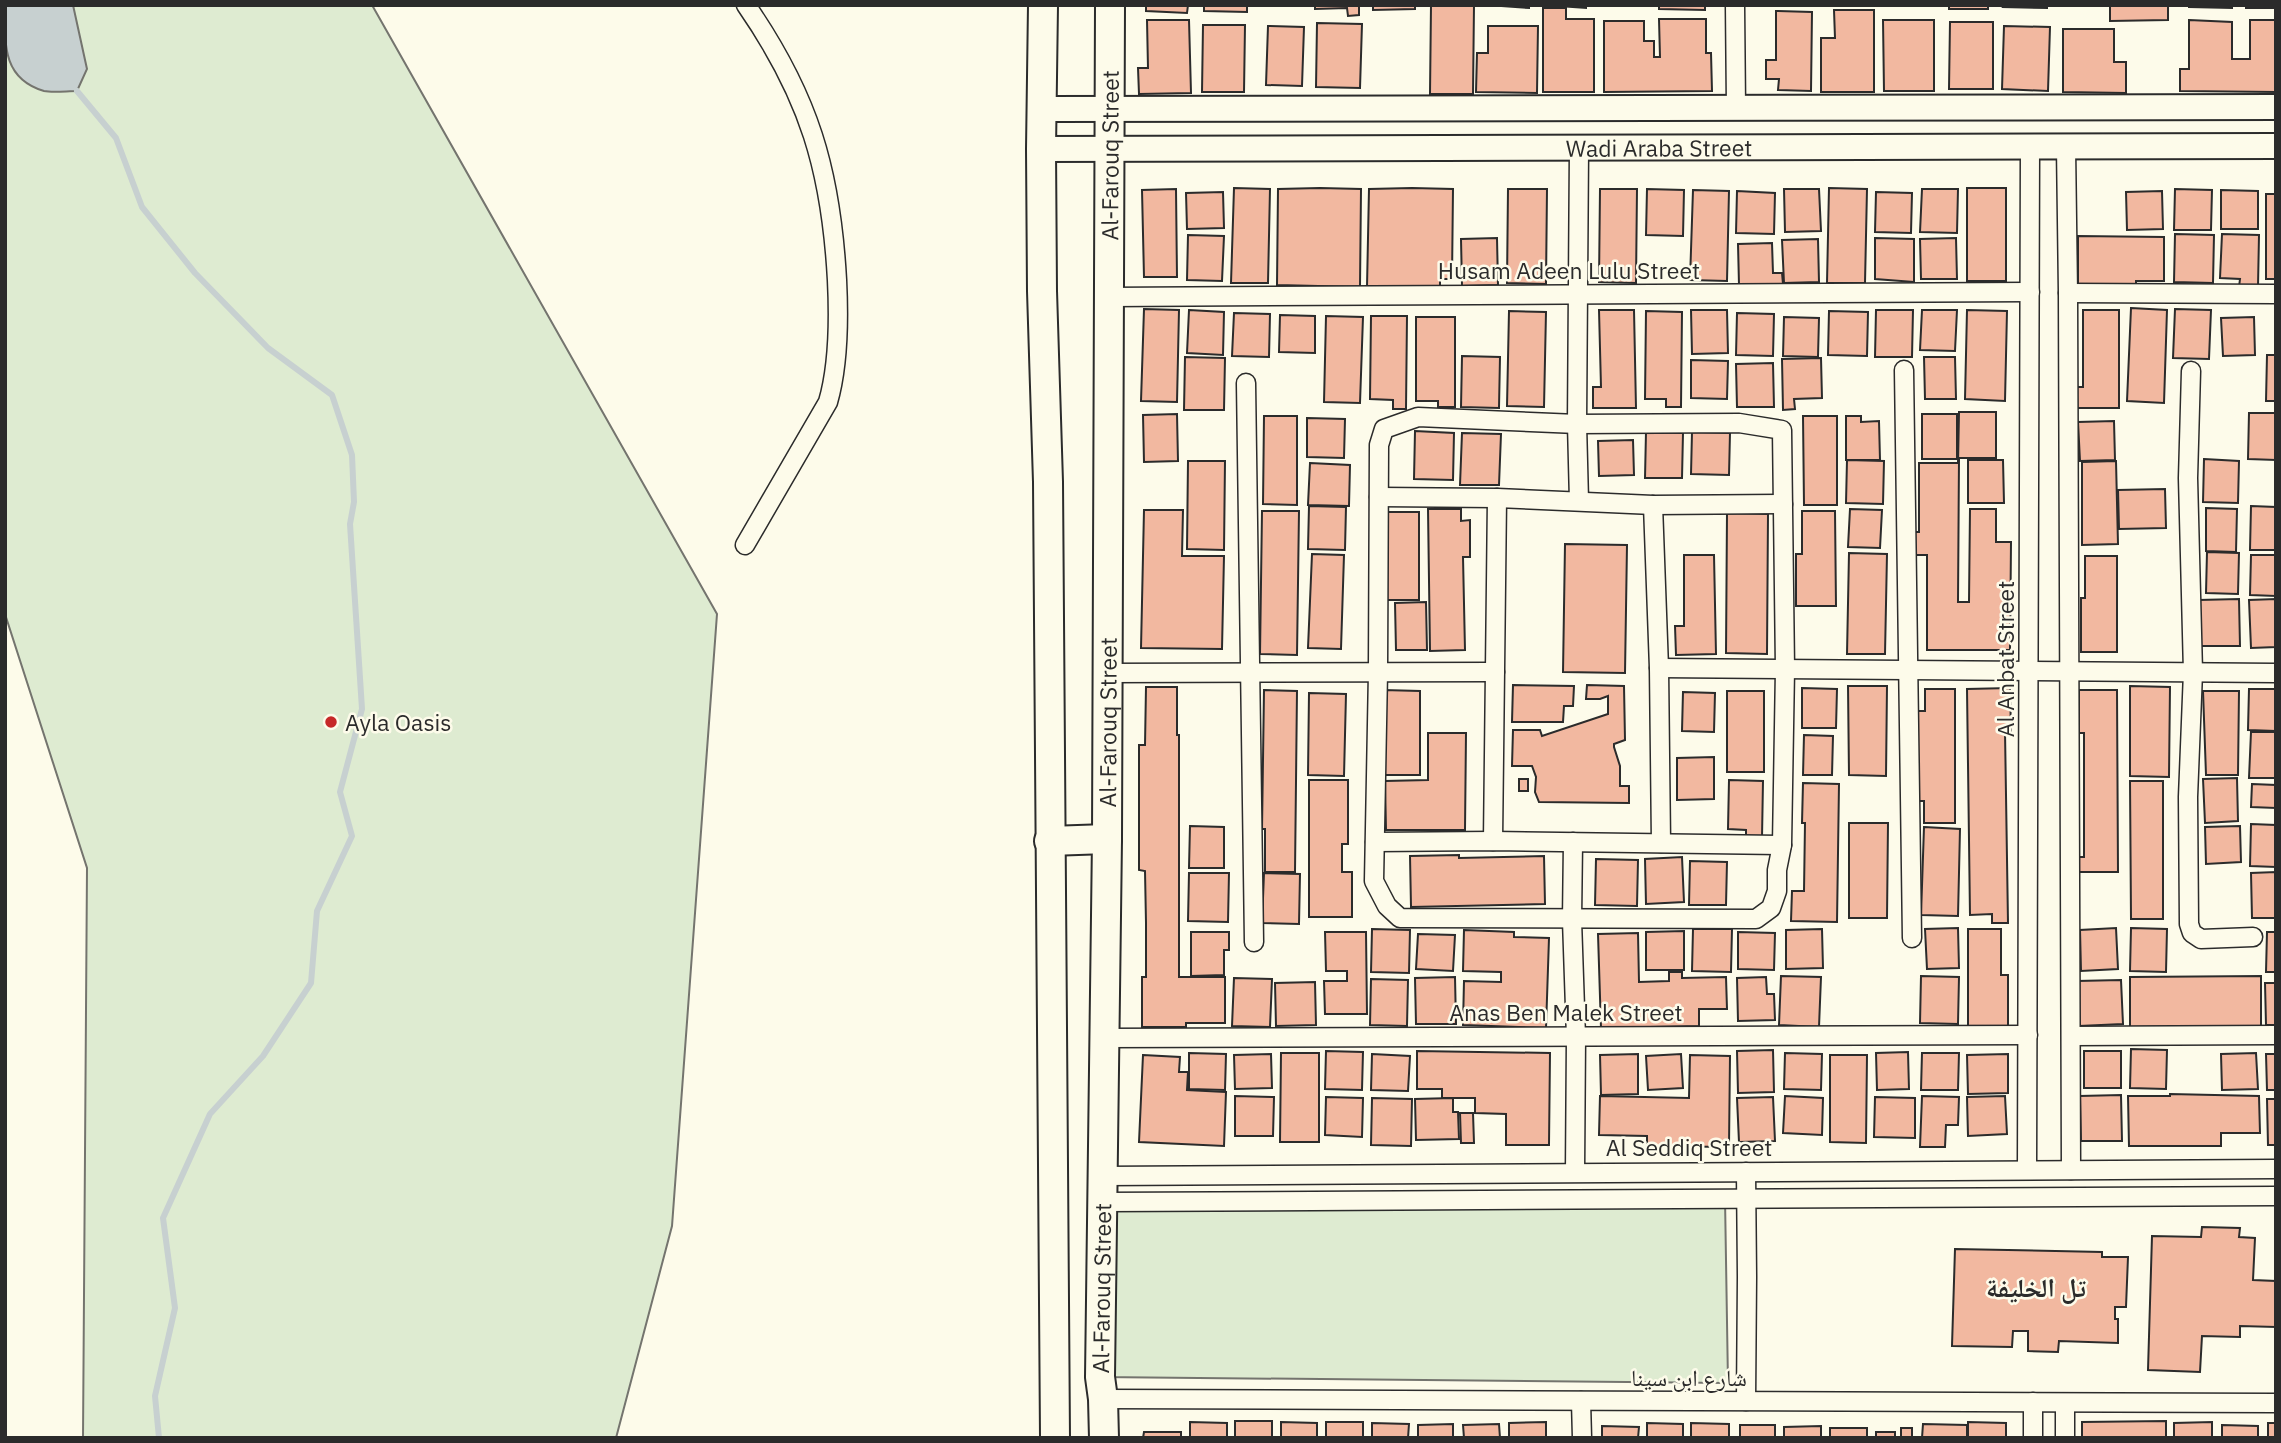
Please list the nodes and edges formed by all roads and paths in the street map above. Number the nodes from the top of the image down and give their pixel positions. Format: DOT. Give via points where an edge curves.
graph roads {
  1 [pos="746,5"];
  2 [pos="1043,5"];
  3 [pos="1110,5"];
  4 [pos="1735,5"];
  5 [pos="2276,107"];
  6 [pos="1043,108"];
  7 [pos="1109,108"];
  8 [pos="1736,108"];
  9 [pos="2276,146"];
  10 [pos="2030,147"];
  11 [pos="2066,147"];
  12 [pos="1579,148"];
  13 [pos="1041,149"];
  14 [pos="1109,149"];
  15 [pos="2030,292"];
  16 [pos="2068,293"];
  17 [pos="2276,294"];
  18 [pos="1579,295"];
  19 [pos="1108,297"];
  20 [pos="1904,370"];
  21 [pos="2191,372"];
  22 [pos="1246,383"];
  23 [pos="1577,425"];
  24 [pos="1379,497"];
  25 [pos="1497,499"];
  26 [pos="1579,501"];
  27 [pos="1783,504"];
  28 [pos="1653,505"];
  29 [pos="746,545"];
  30 [pos="1660,668"];
  31 [pos="1785,669"];
  32 [pos="1908,670"];
  33 [pos="2029,671"];
  34 [pos="2070,671"];
  35 [pos="1378,672"];
  36 [pos="1494,672"];
  37 [pos="2193,672"];
  38 [pos="1107,673"];
  39 [pos="1251,673"];
  40 [pos="2276,673"];
  41 [pos="1107,839"];
  42 [pos="1049,841"];
  43 [pos="1493,841"];
  44 [pos="1375,842"];
  45 [pos="1573,842"];
  46 [pos="1661,843"];
  47 [pos="1782,845"];
  48 [pos="1572,920"];
  49 [pos="2253,937"];
  50 [pos="1912,938"];
  51 [pos="1254,942"];
  52 [pos="2028,1035"];
  53 [pos="2073,1035"];
  54 [pos="2276,1035"];
  55 [pos="1576,1037"];
  56 [pos="1104,1038"];
  57 [pos="2276,1169"];
  58 [pos="2027,1170"];
  59 [pos="2071,1170"];
  60 [pos="1575,1172"];
  61 [pos="1746,1172"];
  62 [pos="1103,1189"];
  63 [pos="2276,1196"];
  64 [pos="1747,1198"];
  65 [pos="1103,1399"];
  66 [pos="1581,1401"];
  67 [pos="1745,1401"];
  68 [pos="2033,1402"];
  69 [pos="2065,1403"];
  70 [pos="2276,1403"];
  71 [pos="1055,1438"];
  72 [pos="1104,1438"];
  73 [pos="1582,1438"];
  74 [pos="2033,1438"];
  75 [pos="2065,1438"];
  1 -- 29 [label="street" via="770,39 815,135 834,228 838,332 828,402"];
  2 -- 6 [label="main road, Al-Farouq Street"];
  3 -- 7 [label="main road, Al-Farouq Street"];
  4 -- 8 [label="street"];
  5 -- 8 [label="main road, Wadi Araba Street"];
  6 -- 7 [label="main road, Wadi Araba Street"];
  6 -- 13 [label="main road, Al-Farouq Street"];
  7 -- 8 [label="main road, Wadi Araba Street"];
  7 -- 14 [label="main road, Al-Farouq Street"];
  9 -- 11 [label="main road, Wadi Araba Street"];
  10 -- 11 [label="main road, Wadi Araba Street"];
  10 -- 12 [label="main road, Wadi Araba Street"];
  10 -- 15 [label="street, Al Anbat Street"];
  11 -- 16 [label="street"];
  12 -- 14 [label="main road, Wadi Araba Street"];
  12 -- 18 [label="street"];
  13 -- 14 [label="main road, Wadi Araba Street"];
  13 -- 42 [label="main road, Al-Farouq Street"];
  14 -- 19 [label="main road, Al-Farouq Street"];
  15 -- 18 [label="street, Husam Adeen Lulu Street"];
  15 -- 33 [label="street, Al Anbat Street"];
  16 -- 17 [label="street"];
  16 -- 34 [label="street"];
  18 -- 19 [label="street, Husam Adeen Lulu Street"];
  18 -- 23 [label="street"];
  19 -- 38 [label="main road, Al-Farouq Street"];
  20 -- 32 [label="street"];
  21 -- 37 [label="street" via="2188,478"];
  22 -- 39 [label="street"];
  23 -- 24 [label="street" via="1418,417 1399,422 1384,429 1379,444"];
  23 -- 26 [label="street"];
  23 -- 27 [label="street" via="1740,423 1782,430"];
  24 -- 25 [label="street"];
  24 -- 35 [label="street"];
  25 -- 26 [label="street"];
  25 -- 36 [label="street"];
  26 -- 28 [label="street"];
  27 -- 28 [label="street"];
  27 -- 31 [label="street"];
  28 -- 30 [label="street"];
  30 -- 31 [label="street"];
  30 -- 46 [label="street"];
  31 -- 32 [label="street"];
  31 -- 47 [label="street"];
  32 -- 33 [label="street"];
  32 -- 50 [label="street"];
  33 -- 34 [label="street"];
  33 -- 52 [label="street, Al Anbat Street"];
  34 -- 37 [label="street"];
  34 -- 53 [label="street"];
  35 -- 36 [label="street"];
  35 -- 39 [label="street"];
  35 -- 44 [label="street"];
  36 -- 43 [label="street"];
  37 -- 40 [label="street"];
  37 -- 49 [label="street" via="2189,924 2201,939"];
  38 -- 39 [label="street"];
  38 -- 41 [label="main road, Al-Farouq Street"];
  39 -- 51 [label="street"];
  41 -- 42 [label="main road"];
  41 -- 56 [label="main road, Al-Farouq Street"];
  42 -- 71 [label="main road, Al-Farouq Street"];
  43 -- 44 [label="street"];
  43 -- 45 [label="street"];
  44 -- 48 [label="street" via="1374,881 1387,906 1400,918"];
  45 -- 46 [label="street"];
  45 -- 48 [label="street"];
  46 -- 47 [label="street"];
  47 -- 48 [label="street" via="1777,891 1771,908 1756,919"];
  48 -- 55 [label="street"];
  52 -- 55 [label="street, Anas Ben Malek Street"];
  52 -- 58 [label="street, Al Anbat Street"];
  53 -- 54 [label="street"];
  53 -- 59 [label="street"];
  55 -- 56 [label="street, Anas Ben Malek Street"];
  55 -- 60 [label="street"];
  56 -- 62 [label="main road, Al-Farouq Street"];
  57 -- 59 [label="street, Al Seddiq Street"];
  58 -- 59 [label="street, Al Seddiq Street"];
  58 -- 61 [label="street, Al Seddiq Street"];
  60 -- 61 [label="street, Al Seddiq Street"];
  60 -- 62 [label="street, Al Seddiq Street"];
  61 -- 64 [label="street"];
  62 -- 64 [label="street"];
  62 -- 65 [label="main road, Al-Farouq Street"];
  63 -- 64 [label="street"];
  64 -- 67 [label="street"];
  65 -- 66 [label="street, شارع ابن سينا"];
  65 -- 72 [label="main road, Al-Farouq Street"];
  66 -- 67 [label="street, شارع ابن سينا"];
  66 -- 73 [label="street"];
  67 -- 68 [label="street, شارع ابن سينا"];
  68 -- 69 [label="street, شارع ابن سينا"];
  68 -- 74 [label="street"];
  69 -- 70 [label="street, شارع ابن سينا"];
  69 -- 75 [label="street"];
}
